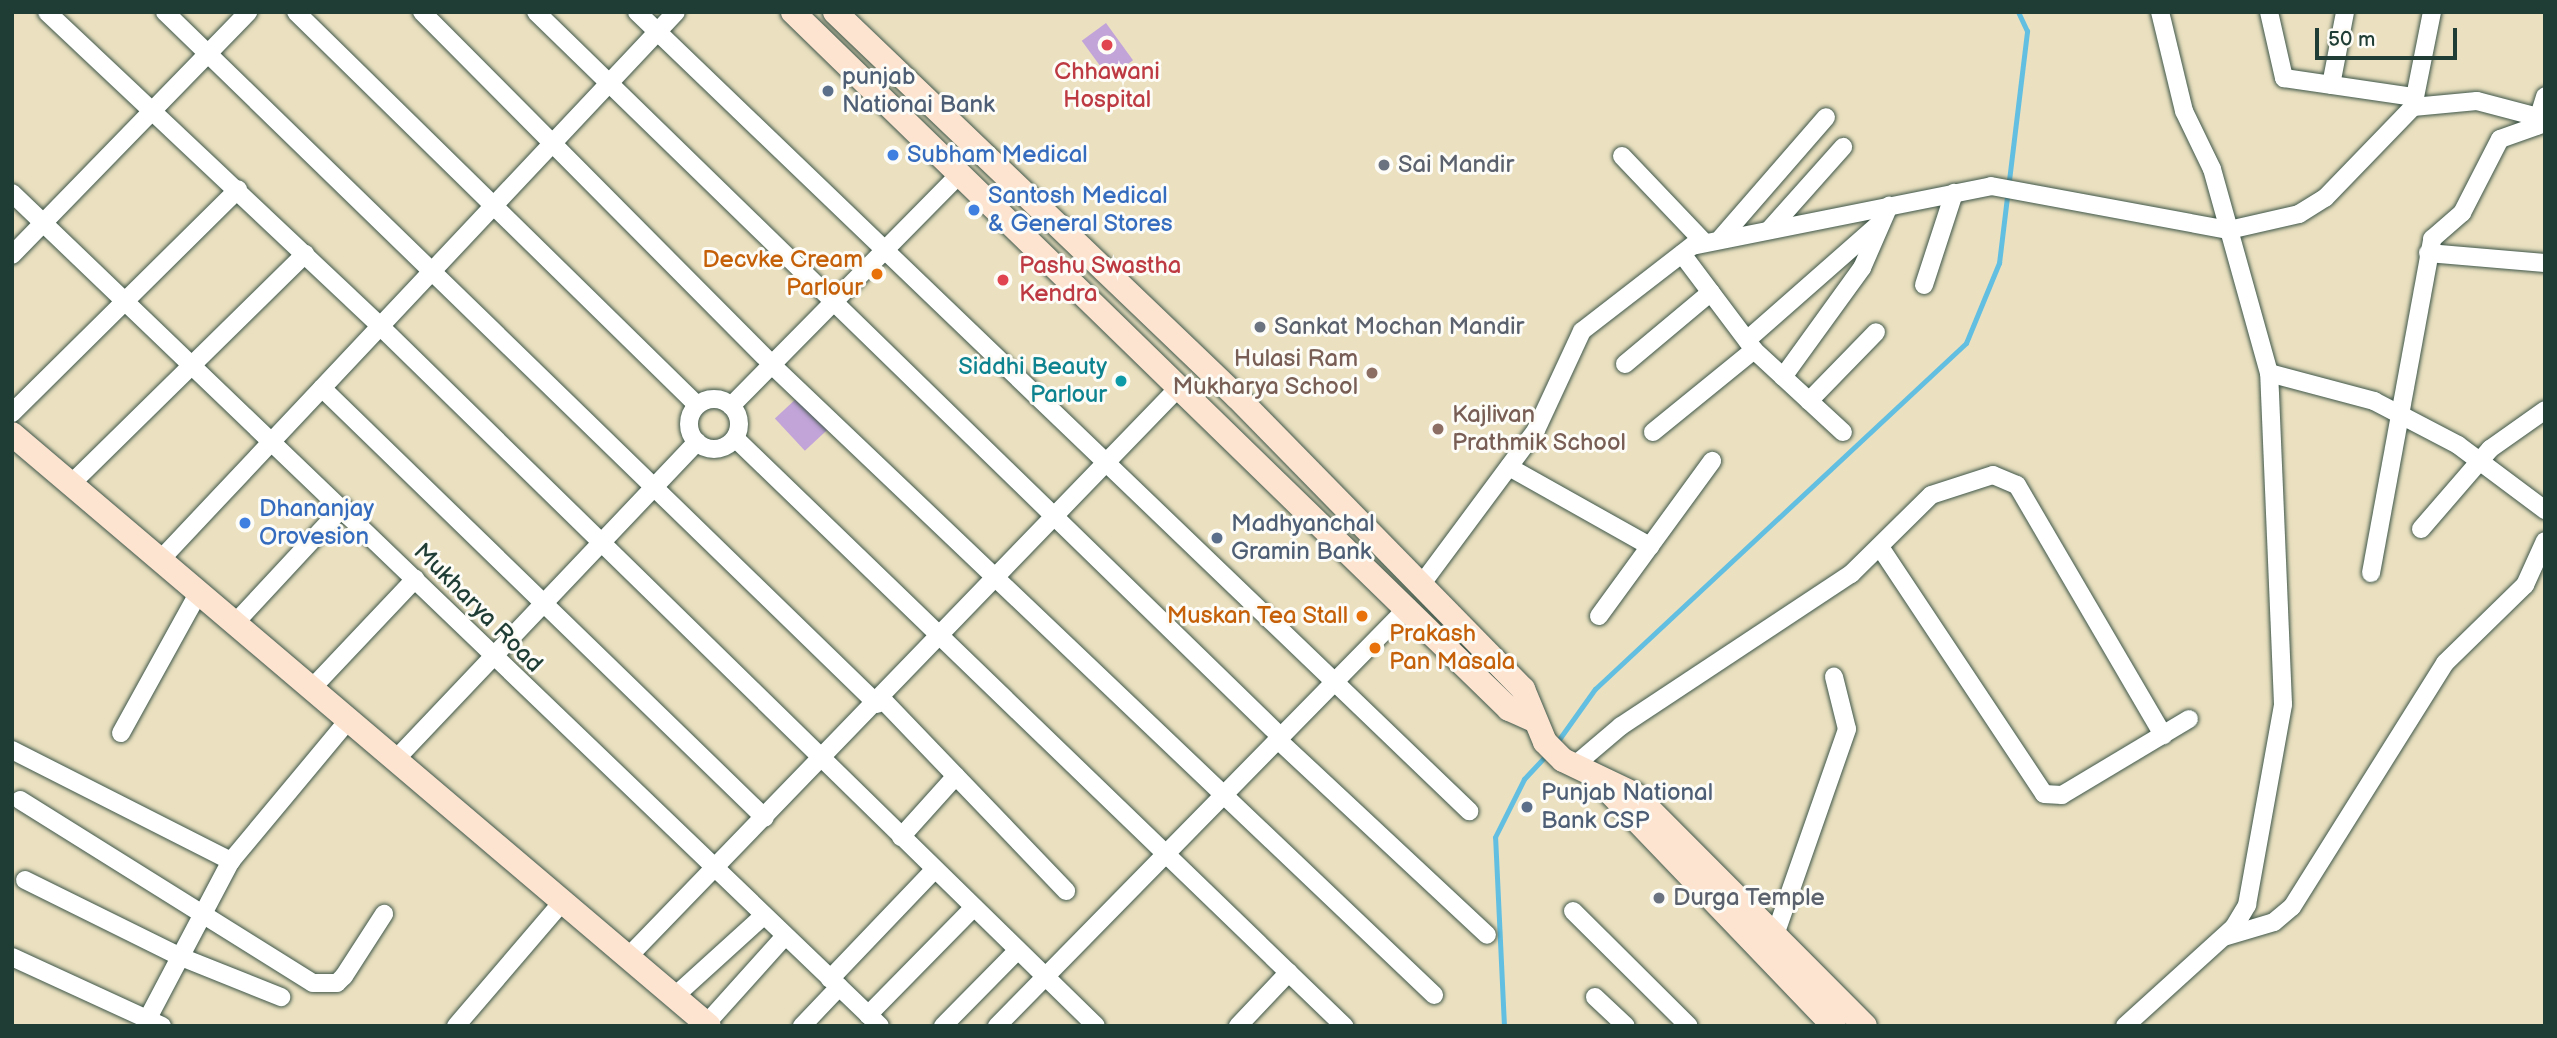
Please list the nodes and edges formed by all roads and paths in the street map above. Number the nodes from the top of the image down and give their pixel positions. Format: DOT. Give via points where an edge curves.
graph roads {
  1 [pos="47,12"];
  2 [pos="165,12"];
  3 [pos="248,12"];
  4 [pos="296,12"];
  5 [pos="422,12"];
  6 [pos="536,12"];
  7 [pos="637,12"];
  8 [pos="676,12"];
  9 [pos="793,12"];
  10 [pos="835,12"];
  11 [pos="2160,12"];
  12 [pos="2269,12"];
  13 [pos="2345,12"];
  14 [pos="2432,12"];
  15 [pos="657,32"];
  16 [pos="207,54"];
  17 [pos="610,83"];
  18 [pos="2331,85"];
  19 [pos="2545,96"];
  20 [pos="2414,102"];
  21 [pos="154,109"];
  22 [pos="1826,117"];
  23 [pos="2540,122"];
  24 [pos="553,143"];
  25 [pos="1843,147"];
  26 [pos="1622,156"];
  27 [pos="960,174"];
  28 [pos="238,189"];
  29 [pos="12,193"];
  30 [pos="1954,193"];
  31 [pos="496,204"];
  32 [pos="1886,213"];
  33 [pos="47,219"];
  34 [pos="1770,229"];
  35 [pos="2230,230"];
  36 [pos="1712,240"];
  37 [pos="882,253"];
  38 [pos="2428,253"];
  39 [pos="305,254"];
  40 [pos="1682,254"];
  41 [pos="12,255"];
  42 [pos="2545,263"];
  43 [pos="430,274"];
  44 [pos="1924,285"];
  45 [pos="1711,292"];
  46 [pos="127,296"];
  47 [pos="831,305"];
  48 [pos="380,326"];
  49 [pos="1876,332"];
  50 [pos="1751,345"];
  51 [pos="194,360"];
  52 [pos="1625,364"];
  53 [pos="772,365"];
  54 [pos="2269,373"];
  55 [pos="1783,377"];
  56 [pos="1180,386"];
  57 [pos="322,388"];
  58 [pos="1809,401"];
  59 [pos="697,405"];
  60 [pos="731,406"];
  61 [pos="2545,410"];
  62 [pos="12,413"];
  63 [pos="2400,413"];
  64 [pos="1653,432"];
  65 [pos="1843,432"];
  66 [pos="12,434"];
  67 [pos="275,438"];
  68 [pos="735,438"];
  69 [pos="697,442"];
  70 [pos="1712,461"];
  71 [pos="2481,461"];
  72 [pos="1104,466"];
  73 [pos="1509,467"];
  74 [pos="72,483"];
  75 [pos="652,490"];
  76 [pos="343,507"];
  77 [pos="2545,510"];
  78 [pos="1054,520"];
  79 [pos="2421,530"];
  80 [pos="2545,541"];
  81 [pos="601,542"];
  82 [pos="1650,546"];
  83 [pos="1880,547"];
  84 [pos="163,557"];
  85 [pos="2371,573"];
  86 [pos="415,579"];
  87 [pos="997,580"];
  88 [pos="1421,585"];
  89 [pos="200,590"];
  90 [pos="543,604"];
  91 [pos="1409,607"];
  92 [pos="1599,616"];
  93 [pos="237,621"];
  94 [pos="942,638"];
  95 [pos="493,657"];
  96 [pos="1834,677"];
  97 [pos="1334,682"];
  98 [pos="313,687"];
  99 [pos="880,702"];
  100 [pos="350,718"];
  101 [pos="2189,719"];
  102 [pos="1539,731"];
  103 [pos="121,733"];
  104 [pos="2163,735"];
  105 [pos="1279,738"];
  106 [pos="12,750"];
  107 [pos="397,758"];
  108 [pos="822,760"];
  109 [pos="1576,766"];
  110 [pos="956,776"];
  111 [pos="1222,796"];
  112 [pos="20,800"];
  113 [pos="1469,811"];
  114 [pos="765,818"];
  115 [pos="901,837"];
  116 [pos="1166,853"];
  117 [pos="231,861"];
  118 [pos="934,870"];
  119 [pos="713,871"];
  120 [pos="24,880"];
  121 [pos="1066,891"];
  122 [pos="563,901"];
  123 [pos="973,908"];
  124 [pos="1573,911"];
  125 [pos="204,914"];
  126 [pos="384,914"];
  127 [pos="762,916"];
  128 [pos="1487,935"];
  129 [pos="1775,935"];
  130 [pos="784,937"];
  131 [pos="2221,938"];
  132 [pos="1017,951"];
  133 [pos="12,957"];
  134 [pos="181,957"];
  135 [pos="628,957"];
  136 [pos="1289,972"];
  137 [pos="1044,978"];
  138 [pos="834,983"];
  139 [pos="1434,995"];
  140 [pos="675,996"];
  141 [pos="281,997"];
  142 [pos="1595,997"];
  143 [pos="874,1020"];
  144 [pos="155,1023"];
  145 [pos="1829,1024"];
  146 [pos="708,1025"];
  147 [pos="456,1026"];
  148 [pos="802,1026"];
  149 [pos="943,1026"];
  150 [pos="997,1026"];
  151 [pos="1096,1026"];
  152 [pos="1238,1026"];
  153 [pos="1344,1026"];
  154 [pos="1626,1026"];
  155 [pos="1689,1026"];
  156 [pos="1865,1026"];
  157 [pos="2124,1026"];
  1 -- 21 [label="street"];
  2 -- 16 [label="street"];
  3 -- 16 [label="street"];
  4 -- 31 [label="street"];
  5 -- 24 [label="street"];
  6 -- 17 [label="street"];
  7 -- 15 [label="street"];
  8 -- 15 [label="street"];
  9 -- 27 [label="main road"];
  10 -- 88 [label="main road" via="1237,397"];
  11 -- 35 [label="street" via="2184,111 2212,169"];
  12 -- 18 [label="street" via="2280,76"];
  13 -- 18 [label="street"];
  14 -- 20 [label="street"];
  15 -- 17 [label="street"];
  15 -- 37 [label="street"];
  16 -- 21 [label="street"];
  16 -- 43 [label="street"];
  17 -- 24 [label="street"];
  17 -- 47 [label="street"];
  18 -- 20 [label="street"];
  19 -- 23 [label="street"];
  20 -- 23 [label="street" via="2477,101"];
  20 -- 35 [label="street" via="2313,206"];
  21 -- 28 [label="street"];
  21 -- 33 [label="street"];
  22 -- 36 [label="street"];
  23 -- 38 [label="street" via="2494,146 2462,213 2439,231"];
  24 -- 31 [label="street"];
  24 -- 53 [label="street"];
  25 -- 34 [label="street"];
  26 -- 36 [label="street"];
  27 -- 37 [label="street"];
  27 -- 56 [label="main road"];
  28 -- 39 [label="street"];
  28 -- 46 [label="street"];
  29 -- 33 [label="street, Mukharya Road"];
  30 -- 32 [label="street"];
  30 -- 35 [label="street" via="1991,186 2020,189"];
  30 -- 44 [label="street"];
  31 -- 43 [label="street"];
  31 -- 59 [label="street"];
  32 -- 34 [label="street"];
  32 -- 50 [label="street"];
  32 -- 55 [label="street" via="1862,268"];
  33 -- 41 [label="street"];
  33 -- 46 [label="street, Mukharya Road"];
  34 -- 36 [label="street"];
  35 -- 54 [label="street"];
  36 -- 40 [label="street"];
  37 -- 47 [label="street"];
  37 -- 72 [label="street"];
  38 -- 42 [label="street"];
  38 -- 63 [label="street"];
  39 -- 48 [label="street"];
  39 -- 51 [label="street"];
  40 -- 45 [label="street"];
  40 -- 73 [label="street" via="1582,331 1536,430"];
  43 -- 48 [label="street"];
  43 -- 75 [label="street"];
  45 -- 50 [label="street"];
  45 -- 52 [label="street"];
  46 -- 51 [label="street, Mukharya Road"];
  46 -- 62 [label="street"];
  47 -- 53 [label="street"];
  47 -- 78 [label="street"];
  48 -- 57 [label="street"];
  48 -- 81 [label="street"];
  49 -- 58 [label="street"];
  50 -- 55 [label="street"];
  50 -- 64 [label="street"];
  51 -- 67 [label="street, Mukharya Road"];
  51 -- 74 [label="street"];
  53 -- 60 [label="street"];
  53 -- 87 [label="street"];
  54 -- 63 [label="street"];
  54 -- 131 [label="street" via="2282,722 2251,893"];
  55 -- 58 [label="street"];
  56 -- 72 [label="street"];
  56 -- 91 [label="main road"];
  57 -- 67 [label="street"];
  57 -- 90 [label="street"];
  58 -- 65 [label="street"];
  59 -- 60 [label="street" via="716,399"];
  59 -- 69 [label="street" via="689,427"];
  60 -- 68 [label="street" via="739,421"];
  61 -- 71 [label="street" via="2518,424"];
  63 -- 71 [label="street"];
  63 -- 85 [label="street"];
  66 -- 74 [label="main road"];
  67 -- 76 [label="street, Mukharya Road"];
  67 -- 84 [label="street"];
  68 -- 69 [label="street" via="712,449"];
  68 -- 94 [label="street"];
  69 -- 75 [label="street"];
  70 -- 82 [label="street"];
  71 -- 77 [label="street"];
  71 -- 79 [label="street"];
  72 -- 78 [label="street"];
  72 -- 97 [label="street"];
  73 -- 82 [label="street"];
  73 -- 88 [label="street"];
  74 -- 84 [label="main road"];
  75 -- 81 [label="street"];
  75 -- 99 [label="street"];
  76 -- 86 [label="street, Mukharya Road"];
  76 -- 93 [label="street"];
  78 -- 87 [label="street"];
  78 -- 105 [label="street"];
  80 -- 131 [label="street" via="2525,585 2445,663 2292,907 2274,922"];
  81 -- 90 [label="street"];
  81 -- 108 [label="street"];
  82 -- 92 [label="street"];
  83 -- 104 [label="street" via="2044,794 2062,795"];
  83 -- 104 [label="street" via="1941,489 1993,475 2011,479"];
  83 -- 109 [label="street" via="1851,575 1622,726"];
  84 -- 89 [label="main road"];
  86 -- 95 [label="street, Mukharya Road"];
  86 -- 98 [label="street"];
  87 -- 94 [label="street"];
  87 -- 111 [label="street"];
  88 -- 102 [label="main road" via="1523,689"];
  89 -- 93 [label="main road"];
  89 -- 103 [label="street"];
  90 -- 95 [label="street"];
  90 -- 114 [label="street"];
  91 -- 97 [label="street"];
  91 -- 102 [label="main road" via="1515,714"];
  93 -- 98 [label="main road"];
  94 -- 99 [label="street"];
  94 -- 116 [label="street"];
  95 -- 107 [label="street"];
  95 -- 119 [label="street, Mukharya Road"];
  96 -- 129 [label="street" via="1847,729"];
  97 -- 105 [label="street"];
  97 -- 113 [label="street"];
  98 -- 100 [label="main road"];
  99 -- 108 [label="street"];
  99 -- 110 [label="street"];
  100 -- 107 [label="main road"];
  100 -- 117 [label="street"];
  101 -- 104 [label="street"];
  102 -- 109 [label="main road"];
  105 -- 111 [label="street"];
  105 -- 128 [label="street"];
  106 -- 117 [label="street"];
  107 -- 122 [label="main road"];
  108 -- 114 [label="street"];
  108 -- 115 [label="street"];
  109 -- 129 [label="main road" via="1634,794"];
  109 -- 145 [label="main road"];
  110 -- 115 [label="street"];
  110 -- 121 [label="street"];
  111 -- 116 [label="street"];
  111 -- 139 [label="street"];
  112 -- 125 [label="street"];
  114 -- 119 [label="street"];
  115 -- 118 [label="street"];
  116 -- 136 [label="street"];
  116 -- 137 [label="street"];
  117 -- 125 [label="street"];
  118 -- 123 [label="street"];
  118 -- 138 [label="street"];
  119 -- 127 [label="street, Mukharya Road"];
  119 -- 135 [label="street"];
  120 -- 134 [label="street"];
  122 -- 135 [label="main road"];
  122 -- 147 [label="street"];
  123 -- 132 [label="street"];
  123 -- 143 [label="street"];
  124 -- 155 [label="street"];
  125 -- 126 [label="street" via="313,983 327,985 344,976"];
  125 -- 134 [label="street"];
  127 -- 130 [label="street, Mukharya Road"];
  127 -- 140 [label="street"];
  129 -- 156 [label="main road"];
  130 -- 138 [label="street, Mukharya Road"];
  130 -- 146 [label="street"];
  131 -- 157 [label="street"];
  132 -- 137 [label="street"];
  132 -- 149 [label="street"];
  133 -- 144 [label="street"];
  134 -- 141 [label="street"];
  134 -- 144 [label="street"];
  135 -- 140 [label="main road"];
  136 -- 152 [label="street"];
  136 -- 153 [label="street"];
  137 -- 150 [label="street"];
  137 -- 151 [label="street"];
  138 -- 143 [label="street, Mukharya Road"];
  138 -- 148 [label="street"];
  140 -- 146 [label="main road"];
  142 -- 154 [label="street"];
}
